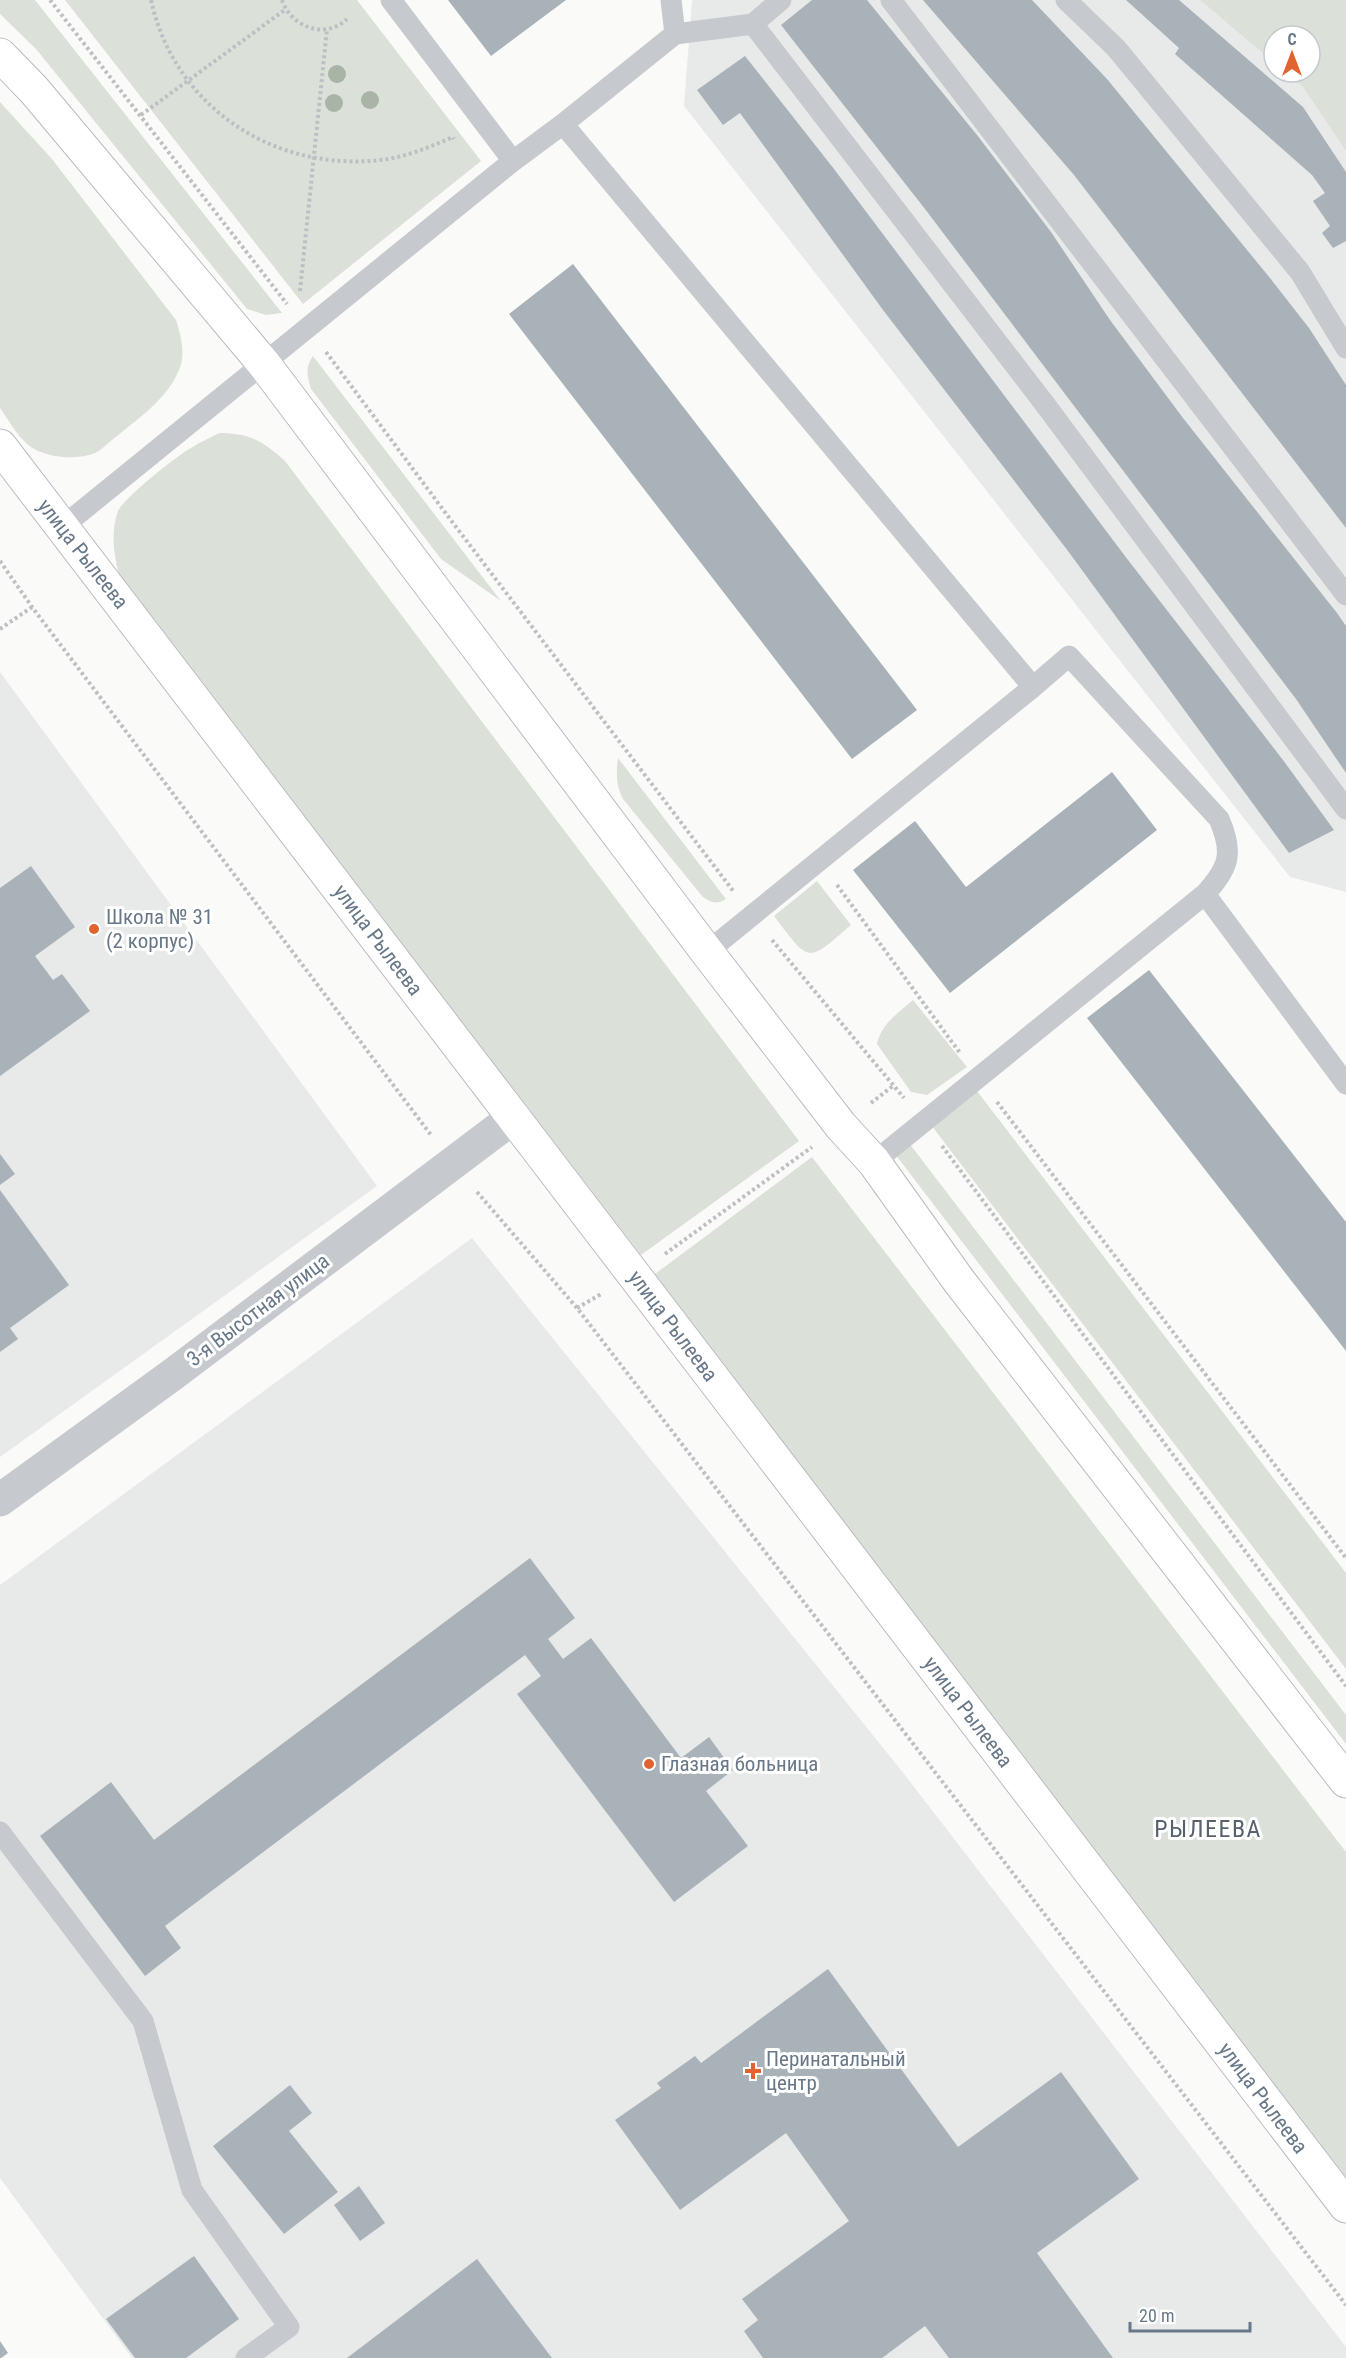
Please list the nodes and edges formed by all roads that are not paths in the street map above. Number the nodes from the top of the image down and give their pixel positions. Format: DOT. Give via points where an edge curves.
graph roads {
  1 [pos="391,0"];
  2 [pos="671,0"];
  3 [pos="781,0"];
  4 [pos="891,0"];
  5 [pos="1066,0"];
  6 [pos="753,24"];
  7 [pos="675,34"];
  8 [pos="0,55"];
  9 [pos="563,124"];
  10 [pos="513,161"];
  11 [pos="1346,348"];
  12 [pos="264,364"];
  13 [pos="0,446"];
  14 [pos="62,527"];
  15 [pos="1346,595"];
  16 [pos="1033,687"];
  17 [pos="1346,809"];
  18 [pos="1205,894"];
  19 [pos="707,951"];
  20 [pos="1346,1084"];
  21 [pos="514,1117"];
  22 [pos="874,1162"];
  23 [pos="0,1500"];
  24 [pos="1346,1781"];
  25 [pos="0,1832"];
  26 [pos="1346,2206"];
  27 [pos="246,2358"];
  1 -- 10 [label="lane"];
  2 -- 7 [label="lane"];
  3 -- 6 [label="lane"];
  4 -- 15 [label="lane"];
  5 -- 11 [label="lane" via="1116,48 1300,272"];
  6 -- 7 [label="lane"];
  6 -- 17 [label="lane" via="1047,407"];
  7 -- 9 [label="lane"];
  8 -- 12 [label="main road" via="34,90"];
  9 -- 10 [label="lane"];
  9 -- 16 [label="lane"];
  10 -- 12 [label="lane"];
  12 -- 14 [label="lane"];
  12 -- 19 [label="main road"];
  13 -- 14 [label="main road, улица Рылеева"];
  14 -- 21 [label="main road, улица Рылеева"];
  16 -- 18 [label="lane" via="1069,656 1219,819 1228,858 1225,869"];
  16 -- 19 [label="lane"];
  18 -- 20 [label="lane"];
  18 -- 22 [label="lane"];
  19 -- 22 [label="main road" via="841,1126"];
  21 -- 23 [label="street, 3-я Высотная улица"];
  21 -- 26 [label="main road, улица Рылеева"];
  22 -- 24 [label="main road" via="959,1281"];
  25 -- 27 [label="lane" via="142,2021 192,2190 289,2327"];
}
